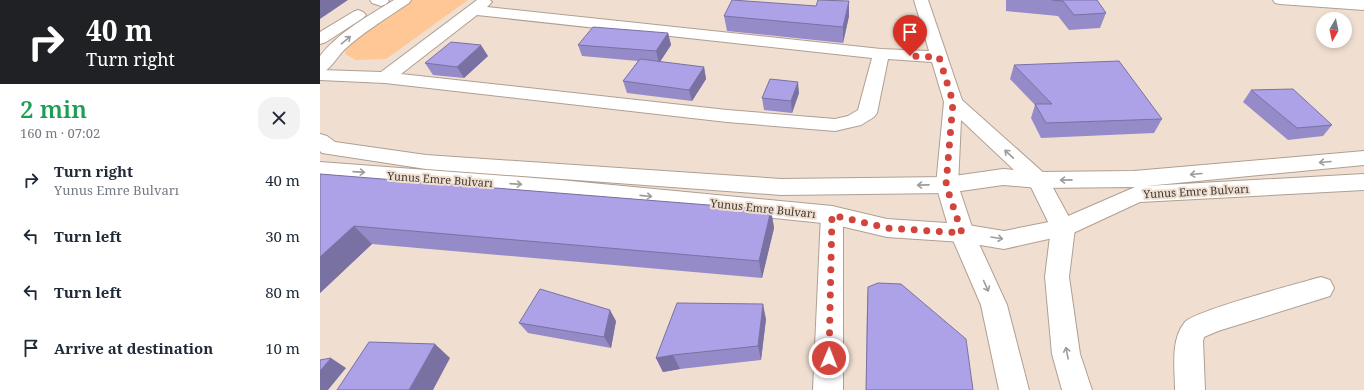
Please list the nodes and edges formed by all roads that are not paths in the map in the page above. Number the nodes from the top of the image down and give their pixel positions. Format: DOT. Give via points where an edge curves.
graph roads {
  1 [pos="380,0"];
  2 [pos="404,0"];
  3 [pos="486,0"];
  4 [pos="921,0"];
  5 [pos="1280,0"];
  6 [pos="1364,5"];
  7 [pos="473,10"];
  8 [pos="320,39"];
  9 [pos="881,54"];
  10 [pos="939,57"];
  11 [pos="320,68"];
  12 [pos="320,74"];
  13 [pos="385,78"];
  14 [pos="953,102"];
  15 [pos="320,141"];
  16 [pos="1364,158"];
  17 [pos="320,169"];
  18 [pos="1038,180"];
  19 [pos="1364,182"];
  20 [pos="946,185"];
  21 [pos="832,215"];
  22 [pos="1063,228"];
  23 [pos="962,233"];
  24 [pos="1321,288"];
  25 [pos="828,390"];
  26 [pos="1014,390"];
  27 [pos="1077,390"];
  28 [pos="1190,390"];
  1 -- 8 [label="street"];
  11 -- 2 [label="street, one-way" via="329,55 349,37"];
  3 -- 7 [label="street"];
  4 -- 10 [label="street"];
  5 -- 6 [label="street"];
  7 -- 9 [label="street"];
  7 -- 13 [label="street"];
  9 -- 10 [label="street"];
  9 -- 13 [label="street" via="867,113 854,121 835,125 727,116"];
  10 -- 14 [label="street"];
  12 -- 13 [label="street"];
  18 -- 14 [label="street, one-way"];
  14 -- 20 [label="street"];
  20 -- 15 [label="street, Yunus Emre Bulvarı, one-way" via="781,187 426,162 329,148"];
  16 -- 18 [label="street, Yunus Emre Bulvarı, one-way" via="1134,179"];
  17 -- 21 [label="street, Yunus Emre Bulvarı, one-way" via="560,188"];
  18 -- 20 [label="street, Yunus Emre Bulvarı" via="1003,177"];
  18 -- 22 [label="street"];
  19 -- 22 [label="street, Yunus Emre Bulvarı" via="1137,194"];
  20 -- 23 [label="street"];
  21 -- 23 [label="street, Yunus Emre Bulvarı" via="887,228"];
  21 -- 25 [label="street"];
  23 -- 22 [label="street, Yunus Emre Bulvarı, one-way" via="1004,240"];
  27 -- 22 [label="street, one-way" via="1066,354 1057,277"];
  23 -- 26 [label="street, one-way" via="994,305"];
  24 -- 28 [label="street" via="1212,321 1195,330 1189,340"];
}
